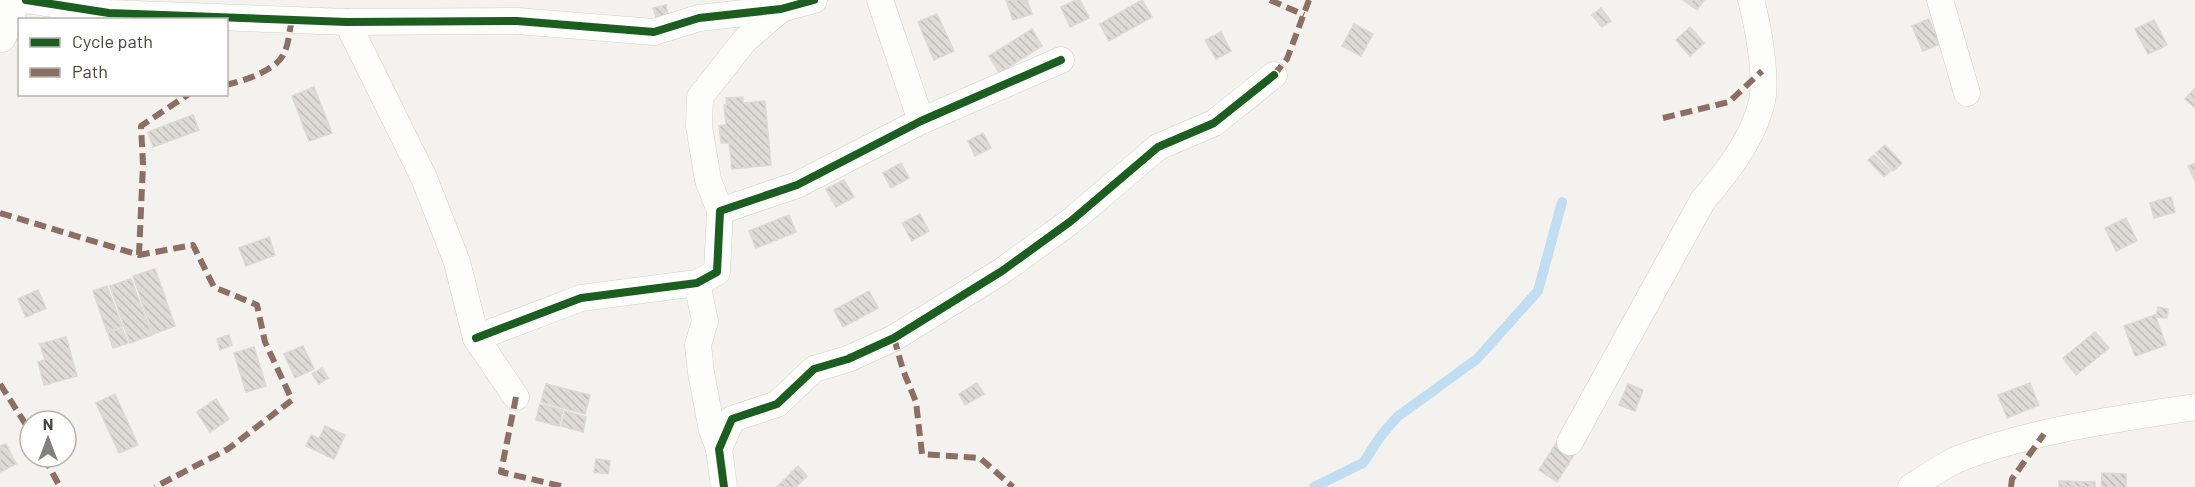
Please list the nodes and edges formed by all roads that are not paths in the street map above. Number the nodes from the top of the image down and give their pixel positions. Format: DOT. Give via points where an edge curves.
graph roads {
  1 [pos="14,0"];
  2 [pos="26,0"];
  3 [pos="814,0"];
  4 [pos="880,0"];
  5 [pos="1750,0"];
  6 [pos="1940,0"];
  7 [pos="781,9"];
  8 [pos="347,22"];
  9 [pos="0,36"];
  10 [pos="1061,60"];
  11 [pos="1274,75"];
  12 [pos="1967,93"];
  13 [pos="921,121"];
  14 [pos="720,211"];
  15 [pos="697,284"];
  16 [pos="476,338"];
  17 [pos="516,397"];
  18 [pos="2195,408"];
  19 [pos="1570,442"];
  20 [pos="719,449"];
  21 [pos="724,487"];
  22 [pos="1911,487"];
  1 -- 9 [label="street"];
  2 -- 8 [label="street" via="109,13"];
  3 -- 7 [label="street"];
  4 -- 13 [label="street"];
  5 -- 19 [label="street" via="1762,55 1762,100 1748,136 1730,170 1703,200"];
  6 -- 12 [label="street"];
  7 -- 8 [label="street" via="699,18 654,32 517,21"];
  7 -- 14 [label="street" via="745,40 700,97 699,126 708,180"];
  8 -- 16 [label="street" via="424,178 457,262"];
  10 -- 13 [label="street"];
  11 -- 20 [label="street" via="1214,123 1158,147 1071,221 1002,271 894,338 814,369 777,404 732,420"];
  13 -- 14 [label="street" via="797,184"];
  14 -- 15 [label="street" via="717,272"];
  15 -- 16 [label="street" via="581,298"];
  15 -- 20 [label="street" via="705,321 698,345 701,372"];
  16 -- 17 [label="street"];
  18 -- 22 [label="street" via="2040,435 1956,460"];
  20 -- 21 [label="street"];
}
